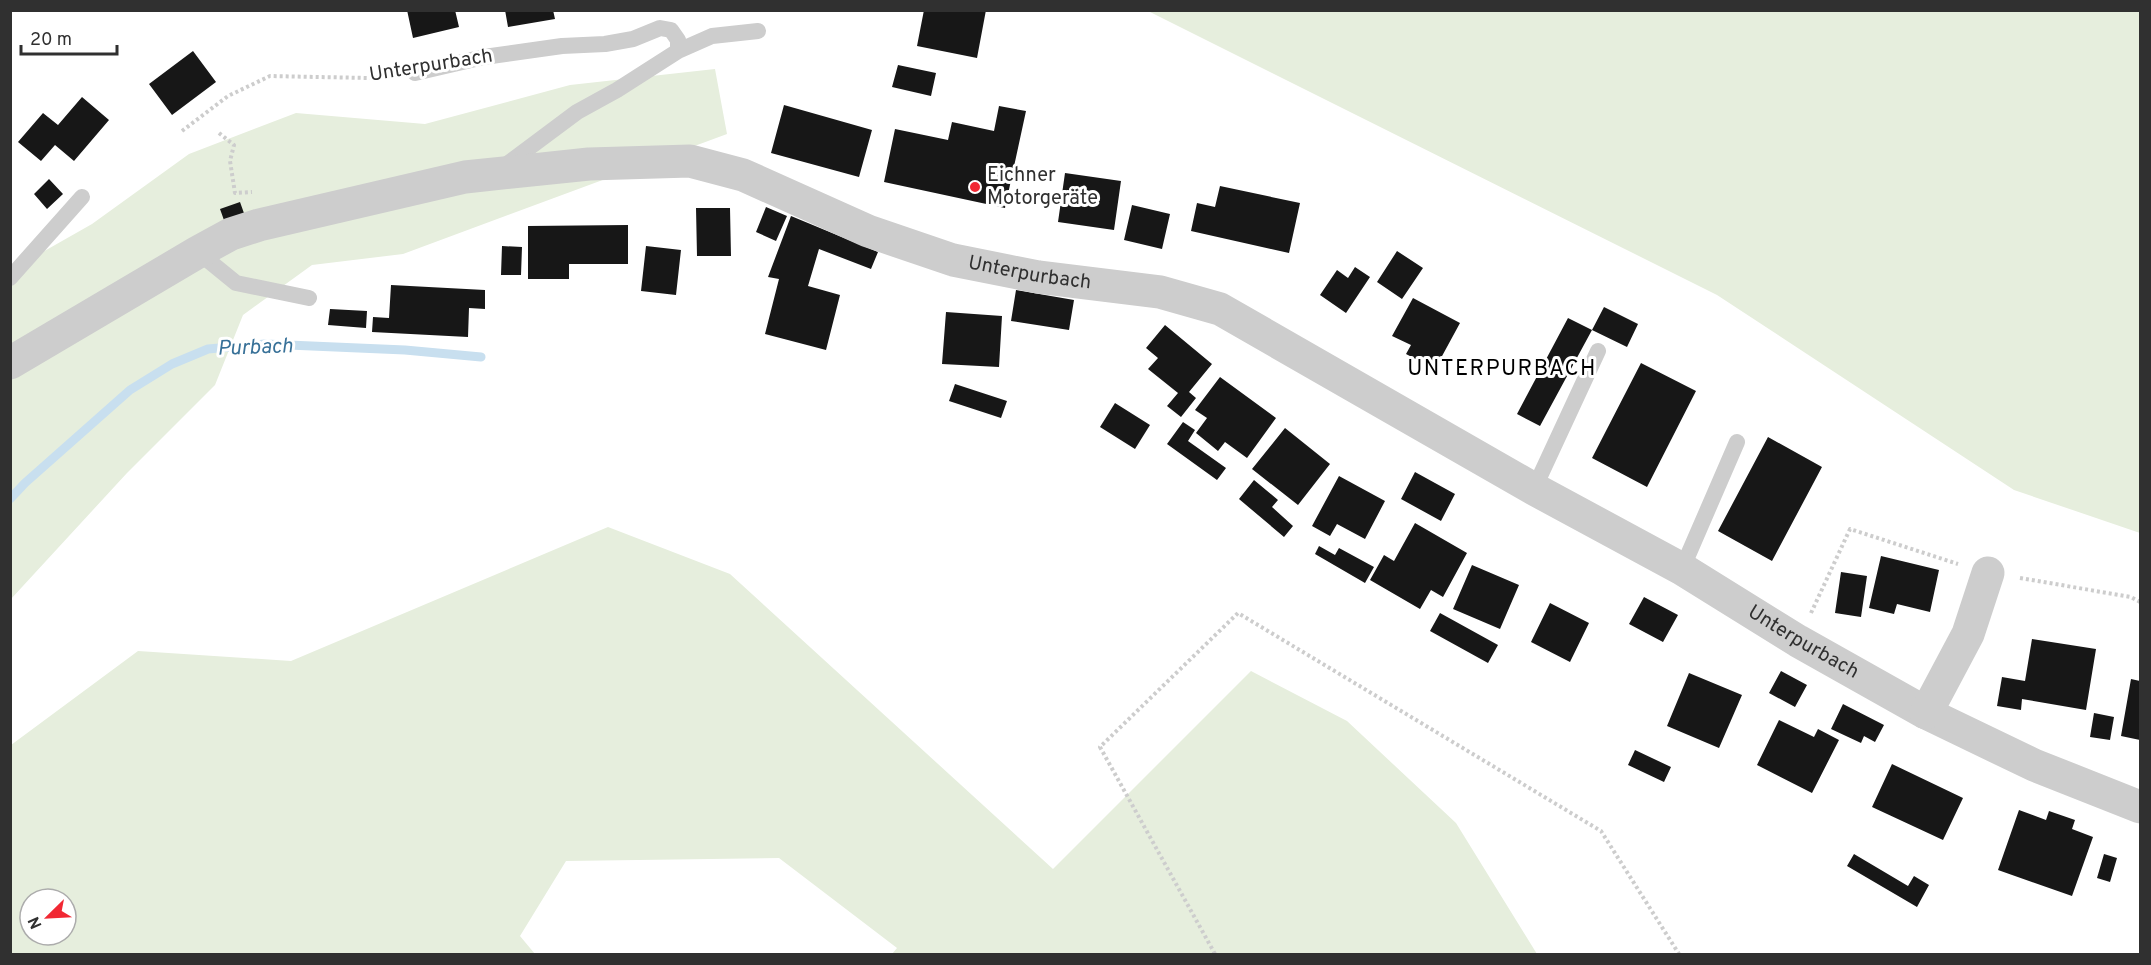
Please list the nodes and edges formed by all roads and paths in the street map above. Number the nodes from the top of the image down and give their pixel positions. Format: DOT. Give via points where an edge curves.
graph roads {
  1 [pos="758,31"];
  2 [pos="678,51"];
  3 [pos="415,73"];
  4 [pos="182,131"];
  5 [pos="219,133"];
  6 [pos="478,177"];
  7 [pos="82,197"];
  8 [pos="259,225"];
  9 [pos="198,252"];
  10 [pos="10,278"];
  11 [pos="309,298"];
  12 [pos="1598,351"];
  13 [pos="10,363"];
  14 [pos="1737,442"];
  15 [pos="1534,489"];
  16 [pos="1682,569"];
  17 [pos="1988,573"];
  18 [pos="2140,602"];
  19 [pos="1798,641"];
  20 [pos="1926,713"];
  21 [pos="2140,807"];
  22 [pos="1215,954"];
  23 [pos="1679,954"];
  1 -- 2 [label="lane" via="712,36"];
  2 -- 3 [label="lane, Unterpurbach" via="678,40 671,30 660,28 633,39 484,57"];
  2 -- 6 [label="lane"];
  3 -- 4 [label="path, Unterpurbach" via="367,78 270,76 228,96"];
  5 -- 8 [label="path" via="234,145 230,160 235,193 251,190"];
  6 -- 8 [label="street, Unterpurbach"];
  6 -- 15 [label="street, Unterpurbach" via="589,164 690,162 743,175 868,231 953,260 1038,277 1160,292 1220,309"];
  7 -- 10 [label="lane"];
  8 -- 9 [label="street, Unterpurbach" via="231,234"];
  9 -- 11 [label="lane" via="236,283"];
  9 -- 13 [label="street, Unterpurbach"];
  12 -- 15 [label="lane"];
  14 -- 16 [label="lane"];
  15 -- 16 [label="street, Unterpurbach"];
  16 -- 19 [label="street, Unterpurbach"];
  17 -- 18 [label="path" via="2131,597"];
  17 -- 19 [label="path" via="1850,529"];
  17 -- 20 [label="street" via="1968,634"];
  19 -- 20 [label="street, Unterpurbach"];
  20 -- 21 [label="street, Unterpurbach" via="2034,765"];
  22 -- 23 [label="path" via="1100,747 1238,613 1601,831"];
}
